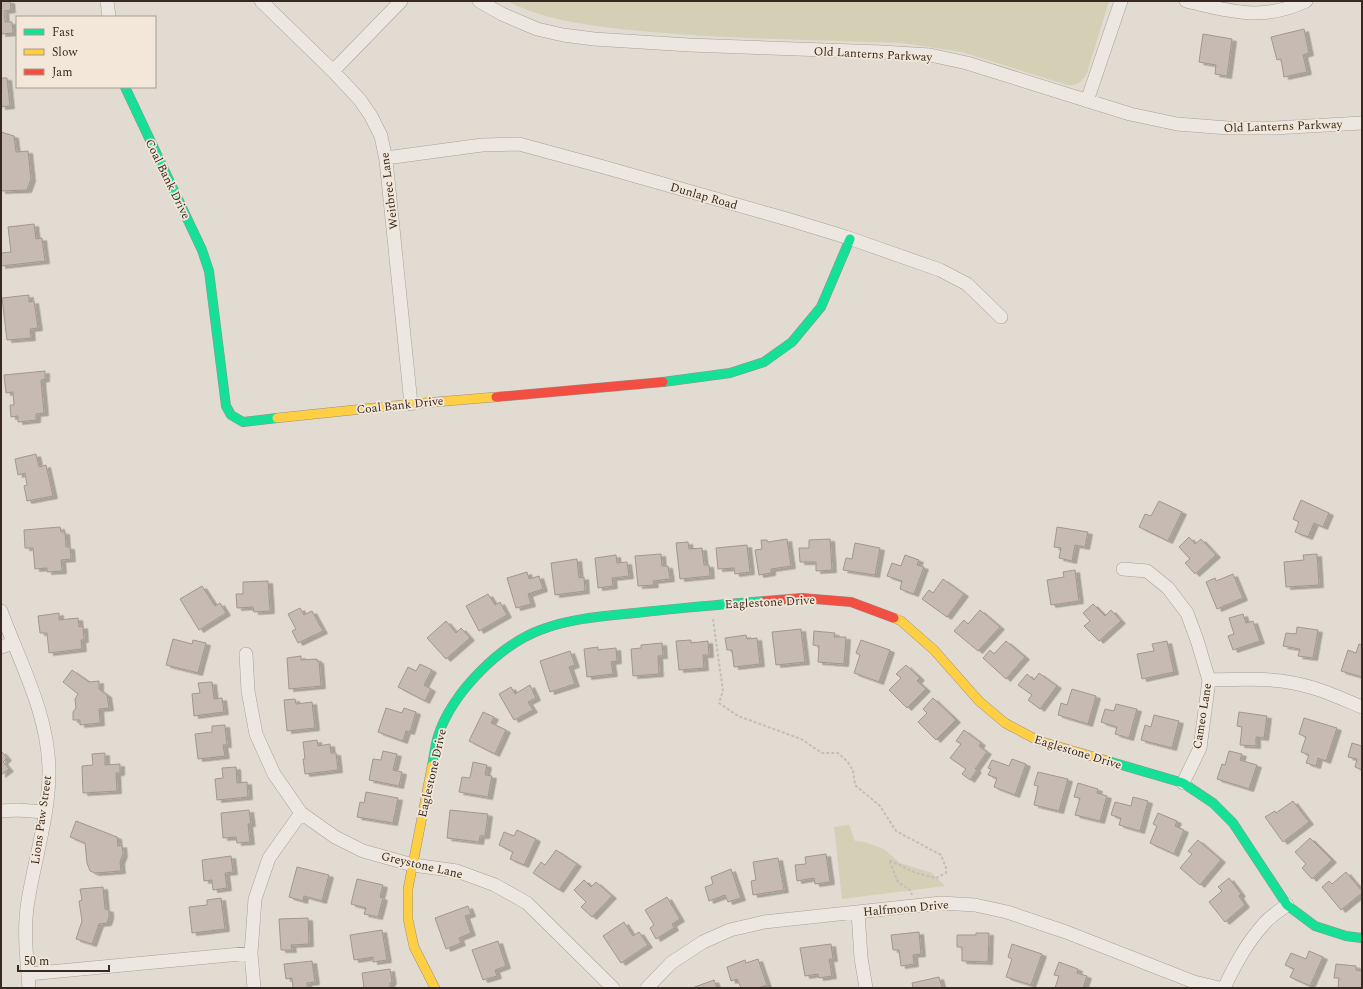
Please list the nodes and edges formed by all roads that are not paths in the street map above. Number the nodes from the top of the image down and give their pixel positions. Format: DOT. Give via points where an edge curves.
graph roads {
  1 [pos="107,1"];
  2 [pos="261,1"];
  3 [pos="401,1"];
  4 [pos="478,1"];
  5 [pos="1121,1"];
  6 [pos="1186,1"];
  7 [pos="1306,1"];
  8 [pos="108,16"];
  9 [pos="333,71"];
  10 [pos="125,88"];
  11 [pos="1087,100"];
  12 [pos="1362,123"];
  13 [pos="386,158"];
  14 [pos="850,239"];
  15 [pos="1002,317"];
  16 [pos="411,404"];
  17 [pos="1122,569"];
  18 [pos="1,611"];
  19 [pos="7,645"];
  20 [pos="246,654"];
  21 [pos="1209,680"];
  22 [pos="1362,707"];
  23 [pos="1183,783"];
  24 [pos="1,811"];
  25 [pos="45,812"];
  26 [pos="301,813"];
  27 [pos="413,865"];
  28 [pos="1287,905"];
  29 [pos="858,912"];
  30 [pos="1362,938"];
  31 [pos="251,953"];
  32 [pos="28,974"];
  33 [pos="30,988"];
  34 [pos="254,988"];
  35 [pos="434,988"];
  36 [pos="613,988"];
  37 [pos="647,988"];
  38 [pos="866,988"];
  39 [pos="1219,988"];
  40 [pos="1224,988"];
  1 -- 8 [label="street"];
  2 -- 9 [label="street, Weitbrec Lane"];
  3 -- 9 [label="street"];
  4 -- 11 [label="street, Old Lanterns Parkway" via="537,29 563,35 689,45 930,56 967,63"];
  5 -- 11 [label="street"];
  6 -- 7 [label="street" via="1249,14 1270,13"];
  9 -- 13 [label="street, Weitbrec Lane" via="371,116 381,136"];
  10 -- 16 [label="street, Coal Bank Drive" via="202,250 209,271 226,406 231,415 243,422"];
  11 -- 12 [label="street, Old Lanterns Parkway" via="1130,114 1177,124 1274,128"];
  13 -- 14 [label="street, Dunlap Road" via="482,145 519,144"];
  13 -- 16 [label="street, Weitbrec Lane"];
  14 -- 15 [label="street, Dunlap Road" via="940,270 967,284"];
  14 -- 16 [label="street, Coal Bank Drive" via="821,307 792,342 764,362 730,373 654,383"];
  17 -- 21 [label="street, Cameo Lane" via="1147,570 1168,588 1187,613 1198,640"];
  18 -- 19 [label="street, Lions Paw Street"];
  19 -- 25 [label="street, Lions Paw Street" via="34,695 45,732 49,771"];
  20 -- 26 [label="street, Greystone Lane" via="248,691 256,734 274,774"];
  21 -- 22 [label="street" via="1253,679 1286,682 1310,687"];
  21 -- 23 [label="street, Cameo Lane" via="1200,748"];
  23 -- 27 [label="street, Eaglestone Drive" via="1038,741 1005,723 979,701 934,650 901,621 851,602 802,598 579,619 542,629 514,643 490,661 451,708 438,736"];
  23 -- 28 [label="street, Eaglestone Drive" via="1213,803 1233,823"];
  24 -- 25 [label="street"];
  25 -- 32 [label="street, Lions Paw Street" via="28,902 25,944"];
  26 -- 27 [label="street, Greystone Lane" via="335,837 363,850"];
  26 -- 31 [label="street" via="269,858 255,898"];
  27 -- 35 [label="street, Eaglestone Drive" via="408,889 408,919 414,947"];
  27 -- 36 [label="street, Greystone Lane" via="457,871 495,885 527,903"];
  28 -- 30 [label="street, Eaglestone Drive" via="1315,926 1346,936"];
  28 -- 40 [label="street" via="1264,923 1248,944"];
  29 -- 37 [label="street, Halfmoon Drive" via="764,922 730,930 703,942 671,963"];
  29 -- 38 [label="street"];
  29 -- 39 [label="street, Halfmoon Drive" via="941,903 975,904 1066,932 1194,982"];
  31 -- 32 [label="street"];
  31 -- 34 [label="street"];
  32 -- 33 [label="street, Lions Paw Street"];
}
